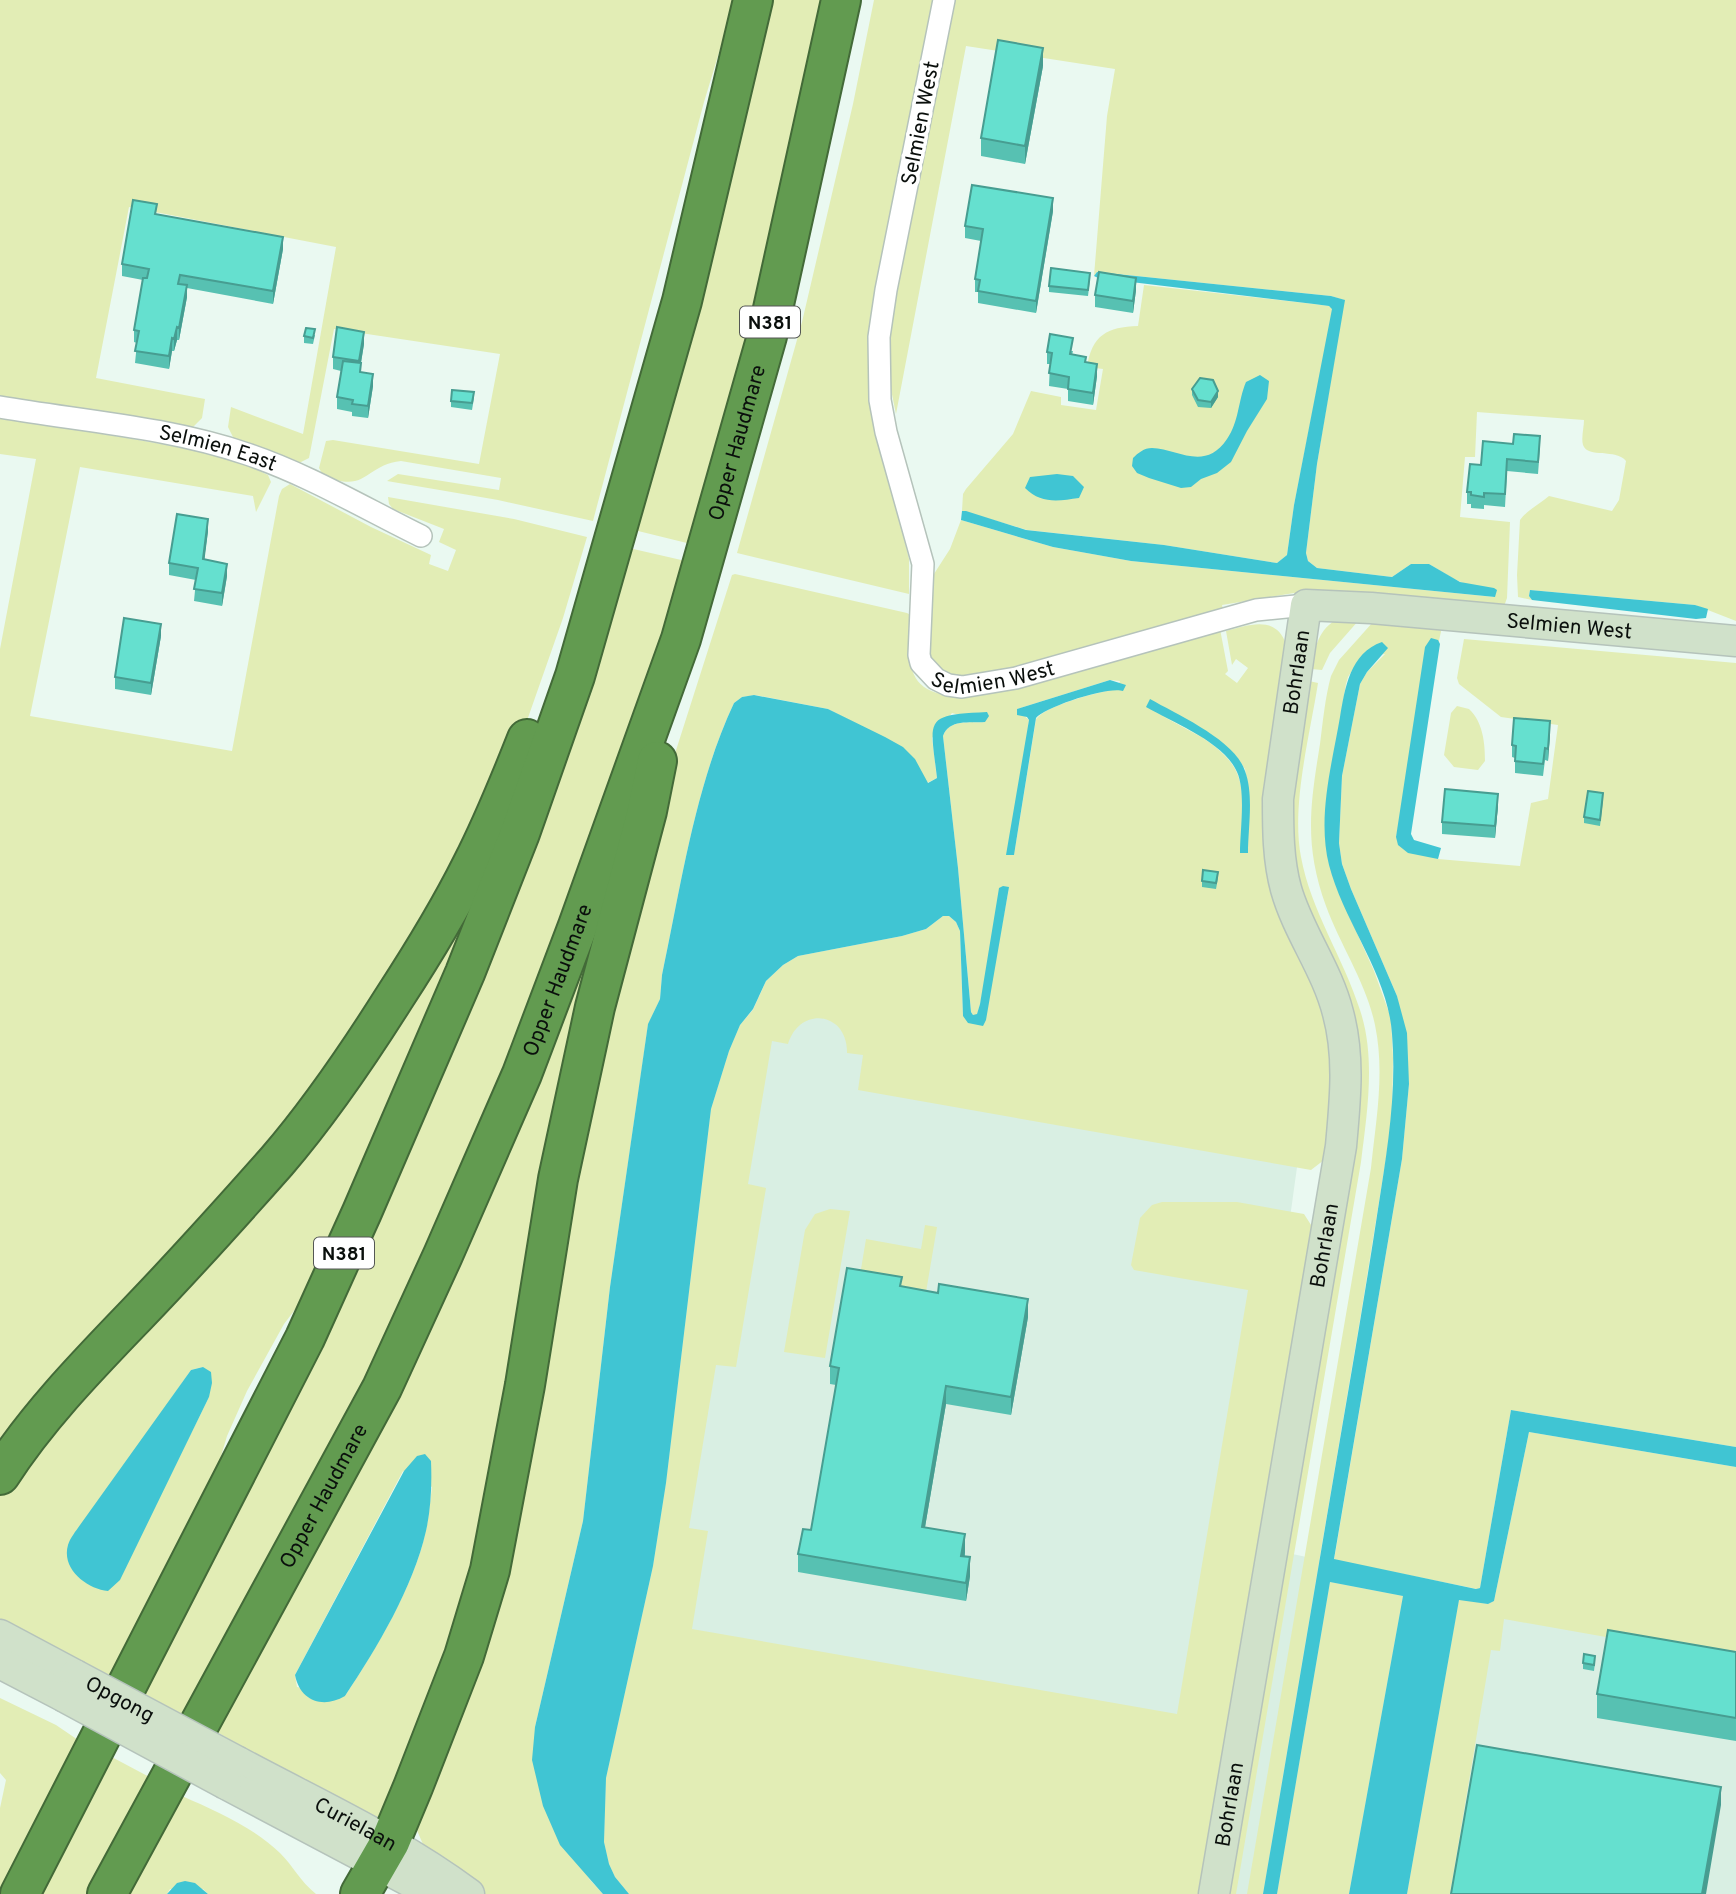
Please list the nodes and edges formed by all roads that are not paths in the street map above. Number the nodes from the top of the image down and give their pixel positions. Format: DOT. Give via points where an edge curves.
graph roads {
  1 [pos="753,0"];
  2 [pos="841,0"];
  3 [pos="944,0"];
  4 [pos="0,407"];
  5 [pos="421,536"];
  6 [pos="603,583"];
  7 [pos="1306,605"];
  8 [pos="681,639"];
  9 [pos="1736,641"];
  10 [pos="0,1475"];
  11 [pos="0,1635"];
  12 [pos="0,1663"];
  13 [pos="69,1686"];
  14 [pos="232,1773"];
  15 [pos="376,1867"];
  16 [pos="20,1894"];
  17 [pos="107,1894"];
  18 [pos="434,1894"];
  19 [pos="469,1894"];
  20 [pos="1214,1894"];
  1 -- 6 [label="highway, N381" via="682,301"];
  2 -- 8 [label="highway, Opper Haudmare / N381" via="767,335"];
  3 -- 7 [label="street, Selmien West" via="879,337 880,400 886,432 923,564 918,639 922,663 936,679 962,687 1016,678 1256,610"];
  4 -- 5 [label="street, Selmien East" via="159,432 244,453 281,466"];
  6 -- 10 [label="highway, N381" via="534,722 471,866 362,1049 278,1159 90,1363"];
  6 -- 16 [label="highway, N381" via="520,833 362,1212 305,1338"];
  7 -- 9 [label="main road, Selmien West"];
  7 -- 20 [label="main road, Bohrlaan" via="1278,799 1278,829 1286,890 1338,1012 1345,1100 1339,1158"];
  8 -- 15 [label="highway, N381" via="648,811 595,1007 558,1179 490,1570 464,1656"];
  8 -- 17 [label="highway, Opper Haudmare / N381" via="522,1074 443,1255 382,1388"];
  11 -- 13 [label="main road, Opgong"];
  12 -- 13 [label="main road, Opgong"];
  13 -- 14 [label="main road, Opgong, bridge"];
  14 -- 15 [label="main road, Curielaan"];
  15 -- 18 [label="main road, Curielaan"];
  15 -- 19 [label="main road, Curielaan" via="423,1862"];
}
